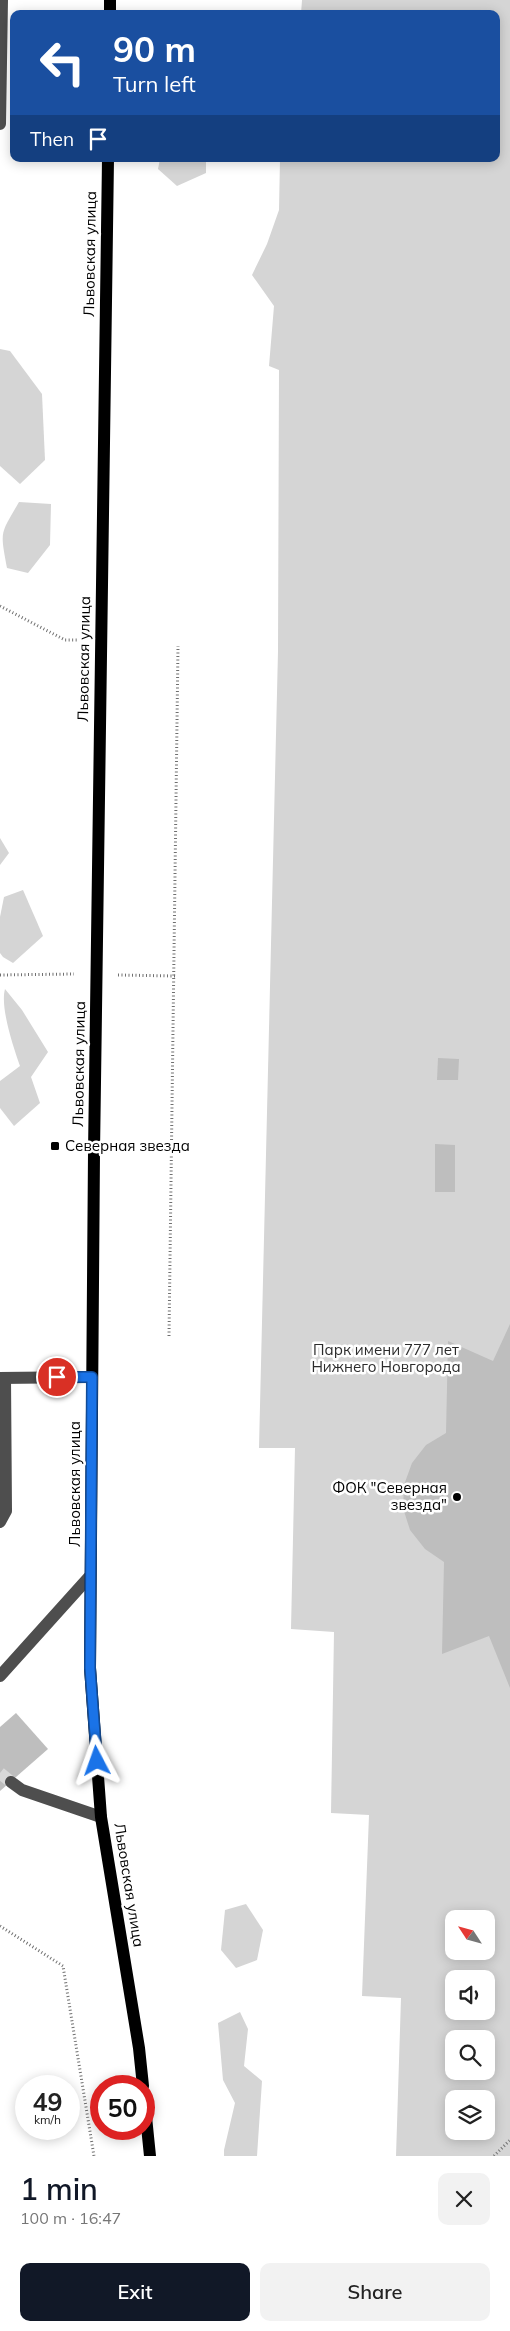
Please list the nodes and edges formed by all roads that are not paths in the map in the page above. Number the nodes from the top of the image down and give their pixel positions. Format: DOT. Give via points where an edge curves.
graph roads {
  1 [pos="2,0"];
  2 [pos="0,124"];
  3 [pos="108,162"];
  4 [pos="92,1377"];
  5 [pos="3,1378"];
  6 [pos="0,1522"];
  7 [pos="90,1576"];
  8 [pos="0,1676"];
  9 [pos="11,1782"];
  10 [pos="101,1817"];
  11 [pos="142,2075"];
  12 [pos="148,2140"];
  13 [pos="150,2156"];
  1 -- 2 [label="street"];
  3 -- 4 [label="main road, Львовская улица"];
  4 -- 5 [label="street"];
  4 -- 7 [label="main road, Львовская улица"];
  5 -- 6 [label="street" via="6,1512"];
  7 -- 8 [label="street"];
  7 -- 10 [label="main road, Львовская улица" via="90,1668"];
  9 -- 10 [label="street" via="22,1790"];
  10 -- 11 [label="main road, Львовская улица"];
  12 -- 13 [label="main road"];
}
